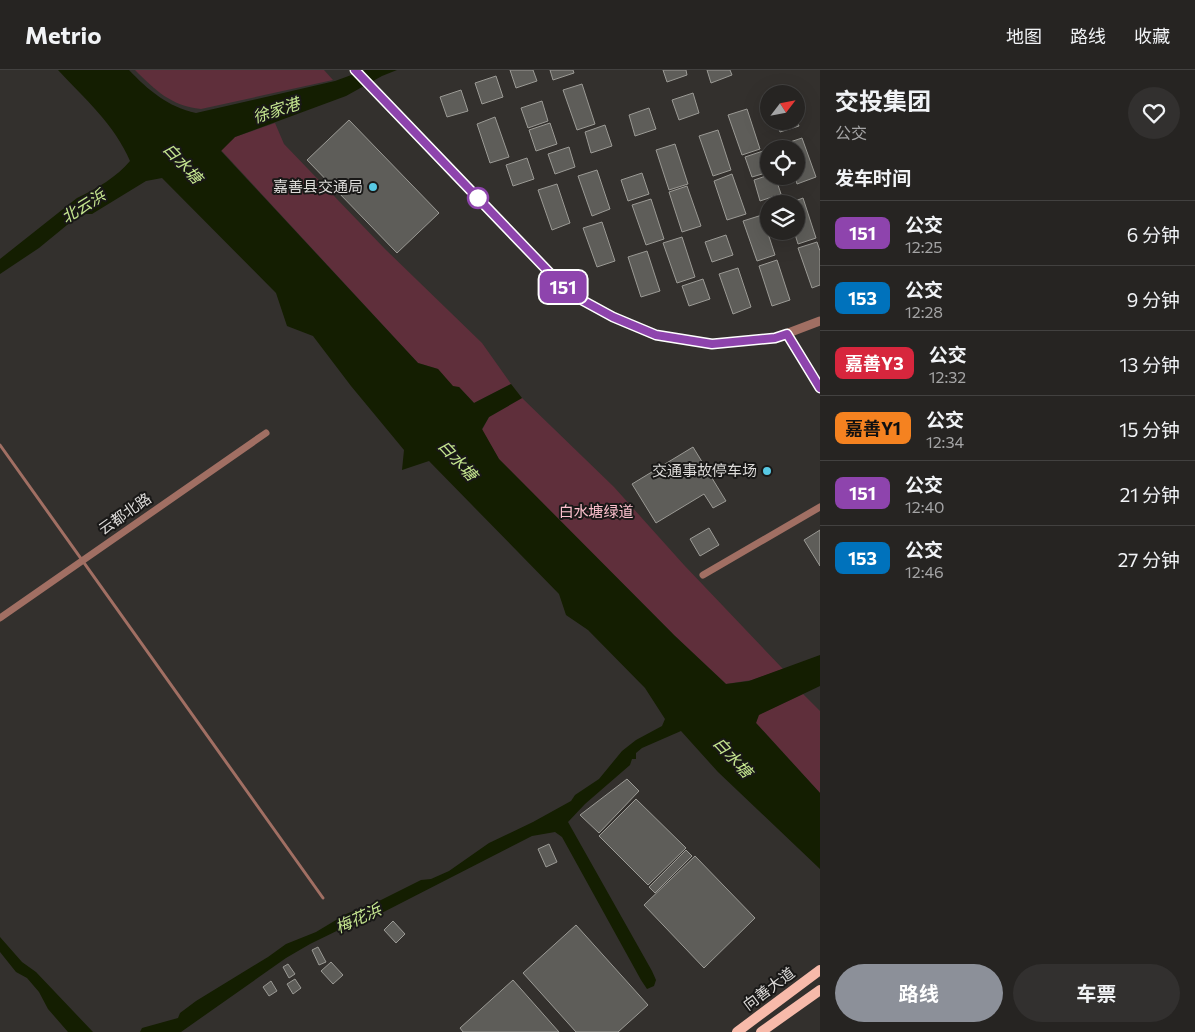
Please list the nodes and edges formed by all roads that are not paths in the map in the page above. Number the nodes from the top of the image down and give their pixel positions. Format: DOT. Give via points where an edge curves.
graph roads {
  1 [pos="355,70"];
  2 [pos="820,321"];
  3 [pos="787,334"];
  4 [pos="820,388"];
  5 [pos="266,433"];
  6 [pos="0,445"];
  7 [pos="820,507"];
  8 [pos="83,560"];
  9 [pos="703,575"];
  10 [pos="0,618"];
  11 [pos="323,898"];
  12 [pos="820,970"];
  13 [pos="820,990"];
  14 [pos="737,1032"];
  15 [pos="761,1032"];
  1 -- 3 [label="street" via="569,293 656,335 712,344"];
  2 -- 3 [label="street"];
  3 -- 4 [label="street"];
  5 -- 8 [label="street, 云都北路"];
  6 -- 8 [label="lane"];
  7 -- 9 [label="street"];
  8 -- 10 [label="street, 云都北路"];
  8 -- 11 [label="lane"];
  12 -- 14 [label="main road, 向善大道"];
  13 -- 15 [label="main road, 向善大道"];
}
